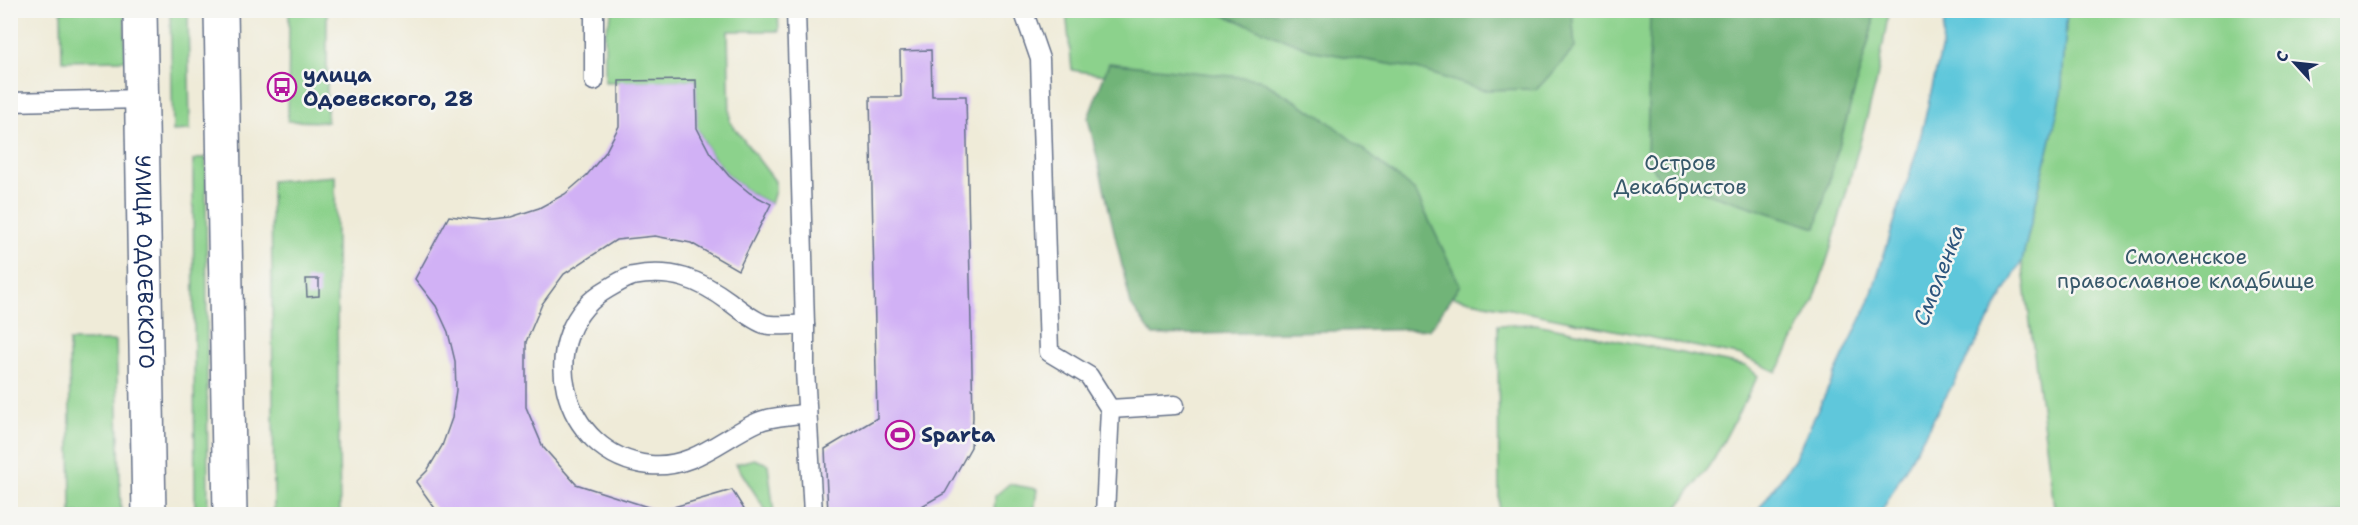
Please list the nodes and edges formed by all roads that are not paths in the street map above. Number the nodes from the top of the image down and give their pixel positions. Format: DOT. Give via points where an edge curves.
graph roads {
  1 [pos="140,10"];
  2 [pos="221,10"];
  3 [pos="594,10"];
  4 [pos="796,10"];
  5 [pos="1023,10"];
  6 [pos="594,81"];
  7 [pos="142,99"];
  8 [pos="10,102"];
  9 [pos="805,325"];
  10 [pos="1175,405"];
  11 [pos="1110,409"];
  12 [pos="807,413"];
  13 [pos="149,514"];
  14 [pos="230,514"];
  15 [pos="813,514"];
  16 [pos="1105,514"];
  1 -- 7 [label="street, УЛИЦА ОДОЕВСКОГО"];
  2 -- 14 [label="street"];
  3 -- 6 [label="lane"];
  4 -- 9 [label="lane"];
  5 -- 11 [label="lane" via="1040,59 1049,352 1089,376"];
  7 -- 8 [label="lane"];
  7 -- 13 [label="street, УЛИЦА ОДОЕВСКОГО"];
  9 -- 12 [label="lane"];
  9 -- 12 [label="lane" via="764,324 712,289 672,273 630,276 594,297 569,331 562,373 573,414 592,439 619,457 651,465 678,463 703,453 759,421"];
  10 -- 11 [label="lane"];
  11 -- 16 [label="lane"];
  12 -- 15 [label="lane"];
}
